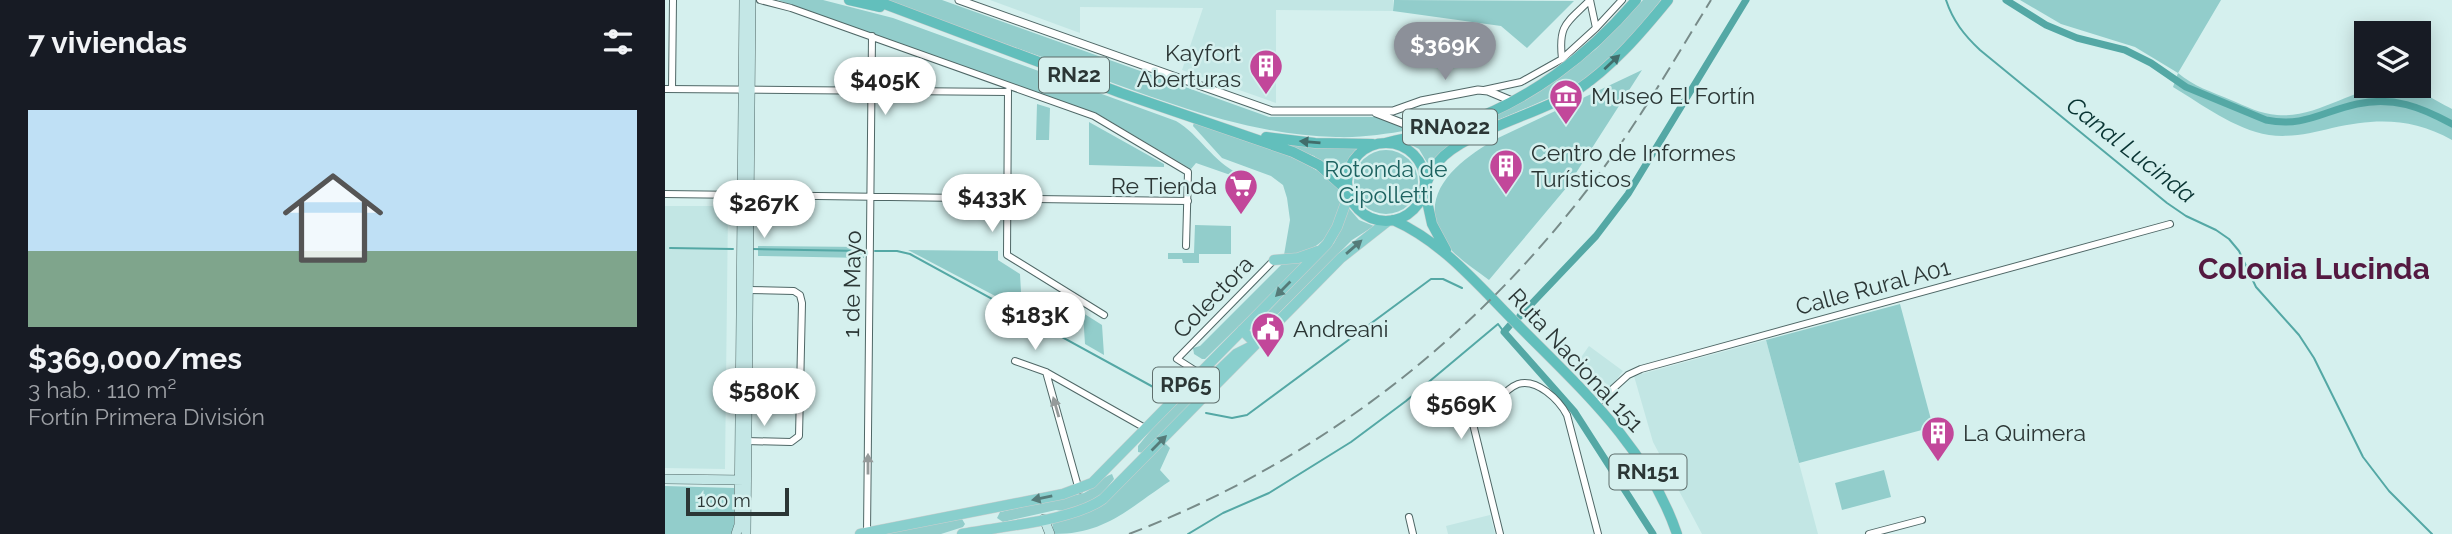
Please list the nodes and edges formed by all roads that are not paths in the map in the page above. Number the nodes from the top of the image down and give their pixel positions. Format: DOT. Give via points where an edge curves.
graph roads {
  1 [pos="673,0"];
  2 [pos="744,0"];
  3 [pos="751,0"];
  4 [pos="760,0"];
  5 [pos="849,0"];
  6 [pos="874,0"];
  7 [pos="959,0"];
  8 [pos="1590,0"];
  9 [pos="1622,0"];
  10 [pos="1636,0"];
  11 [pos="1668,0"];
  12 [pos="908,14"];
  13 [pos="1596,28"];
  14 [pos="871,36"];
  15 [pos="1562,58"];
  16 [pos="985,77"];
  17 [pos="669,89"];
  18 [pos="1009,89"];
  19 [pos="747,90"];
  20 [pos="1483,90"];
  21 [pos="871,91"];
  22 [pos="981,92"];
  23 [pos="1512,101"];
  24 [pos="1406,107"];
  25 [pos="1372,111"];
  26 [pos="1482,116"];
  27 [pos="1412,125"];
  28 [pos="1241,133"];
  29 [pos="1382,143"];
  30 [pos="1425,188"];
  31 [pos="1348,193"];
  32 [pos="665,194"];
  33 [pos="746,195"];
  34 [pos="870,197"];
  35 [pos="1007,199"];
  36 [pos="1188,201"];
  37 [pos="1391,221"];
  38 [pos="2170,224"];
  39 [pos="1327,244"];
  40 [pos="1186,246"];
  41 [pos="1452,258"];
  42 [pos="1274,260"];
  43 [pos="745,290"];
  44 [pos="1104,315"];
  45 [pos="1241,330"];
  46 [pos="1257,344"];
  47 [pos="1014,361"];
  48 [pos="1046,372"];
  49 [pos="1199,373"];
  50 [pos="1596,404"];
  51 [pos="1145,428"];
  52 [pos="743,441"];
  53 [pos="1119,456"];
  54 [pos="1133,469"];
  55 [pos="665,479"];
  56 [pos="743,480"];
  57 [pos="1079,490"];
  58 [pos="978,512"];
  59 [pos="1409,517"];
  60 [pos="1044,519"];
  61 [pos="1922,520"];
  62 [pos="981,530"];
  63 [pos="864,533"];
  64 [pos="736,534"];
  65 [pos="746,534"];
  66 [pos="962,534"];
  67 [pos="1049,534"];
  68 [pos="1413,534"];
  69 [pos="1500,534"];
  70 [pos="1598,534"];
  71 [pos="1677,534"];
  72 [pos="1870,534"];
  1 -- 17 [label="street"];
  2 -- 19 [label="main road"];
  3 -- 19 [label="main road"];
  4 -- 14 [label="street"];
  5 -- 12 [label="highway, RN22"];
  6 -- 12 [label="highway, RN22"];
  7 -- 25 [label="street" via="1267,110"];
  8 -- 13 [label="street"];
  8 -- 15 [label="street" via="1562,28"];
  9 -- 13 [label="street"];
  10 -- 23 [label="highway, RNA022" via="1586,51"];
  30 -- 11 [label="highway, RNA022, one-way" via="1437,163 1451,149 1590,81"];
  12 -- 28 [label="highway, RN22"];
  13 -- 15 [label="street"];
  14 -- 16 [label="street"];
  14 -- 21 [label="street, 1 de Mayo"];
  15 -- 20 [label="street" via="1521,82"];
  16 -- 18 [label="street"];
  16 -- 22 [label="street" via="989,85"];
  17 -- 19 [label="street"];
  18 -- 22 [label="street"];
  18 -- 35 [label="street"];
  18 -- 36 [label="street" via="1098,118 1188,172"];
  19 -- 21 [label="street"];
  19 -- 33 [label="main road"];
  20 -- 23 [label="street"];
  20 -- 24 [label="street"];
  21 -- 22 [label="street"];
  21 -- 34 [label="street, 1 de Mayo"];
  23 -- 26 [label="highway, RNA022"];
  24 -- 25 [label="street"];
  24 -- 27 [label="street" via="1404,120"];
  25 -- 27 [label="street"];
  26 -- 27 [label="street" via="1457,115"];
  26 -- 29 [label="highway, RNA022"];
  29 -- 28 [label="highway, RN22, one-way" via="1315,143"];
  28 -- 31 [label="highway, RN22" via="1311,159"];
  29 -- 30 [label="highway, RN22" via="1400,145 1412,153 1421,165"];
  29 -- 31 [label="highway" via="1355,158 1348,171"];
  30 -- 37 [label="highway" via="1415,209"];
  30 -- 41 [label="highway, Ruta Nacional 151 / RN151" via="1434,231"];
  31 -- 37 [label="highway, RN22" via="1361,212"];
  31 -- 39 [label="main road, RP65"];
  32 -- 33 [label="street"];
  33 -- 34 [label="street"];
  33 -- 43 [label="main road"];
  34 -- 35 [label="street"];
  63 -- 34 [label="street, 1 de Mayo, one-way"];
  35 -- 36 [label="street"];
  35 -- 44 [label="street" via="1008,256"];
  36 -- 40 [label="street"];
  37 -- 41 [label="highway, Ruta Nacional 151 / RN151" via="1416,231"];
  46 -- 37 [label="main road, RP65, one-way" via="1349,251"];
  38 -- 50 [label="street, Calle Rural A01" via="1641,369"];
  39 -- 42 [label="main road" via="1308,256"];
  39 -- 45 [label="main road, RP65, one-way"];
  41 -- 50 [label="highway, Ruta Nacional 151 / RN151"];
  42 -- 49 [label="street, Colectora" via="1177,359"];
  43 -- 52 [label="main road"];
  43 -- 52 [label="street" via="792,291 802,301 800,433 791,442"];
  45 -- 46 [label="main road"];
  45 -- 49 [label="main road, RP65"];
  46 -- 49 [label="main road" via="1236,354 1214,375"];
  54 -- 46 [label="main road, RP65, one-way"];
  47 -- 48 [label="street"];
  48 -- 51 [label="street"];
  57 -- 48 [label="street, one-way"];
  49 -- 51 [label="main road, RP65"];
  50 -- 71 [label="highway, Ruta Nacional 151 / RN151" via="1643,464"];
  51 -- 53 [label="main road, RP65"];
  52 -- 56 [label="main road"];
  53 -- 54 [label="main road"];
  53 -- 57 [label="main road, RP65"];
  54 -- 60 [label="main road, RP65" via="1098,503"];
  55 -- 56 [label="main road"];
  56 -- 64 [label="main road"];
  56 -- 65 [label="main road"];
  57 -- 58 [label="main road, RP65, one-way"];
  58 -- 62 [label="main road"];
  58 -- 63 [label="main road, RP65"];
  59 -- 68 [label="street"];
  60 -- 62 [label="main road, RP65"];
  60 -- 67 [label="main road"];
  61 -- 72 [label="street"];
  62 -- 66 [label="main road, RP65"];
  69 -- 70 [label="street" via="1472,426 1477,416 1521,383 1543,389 1567,415"];
}
